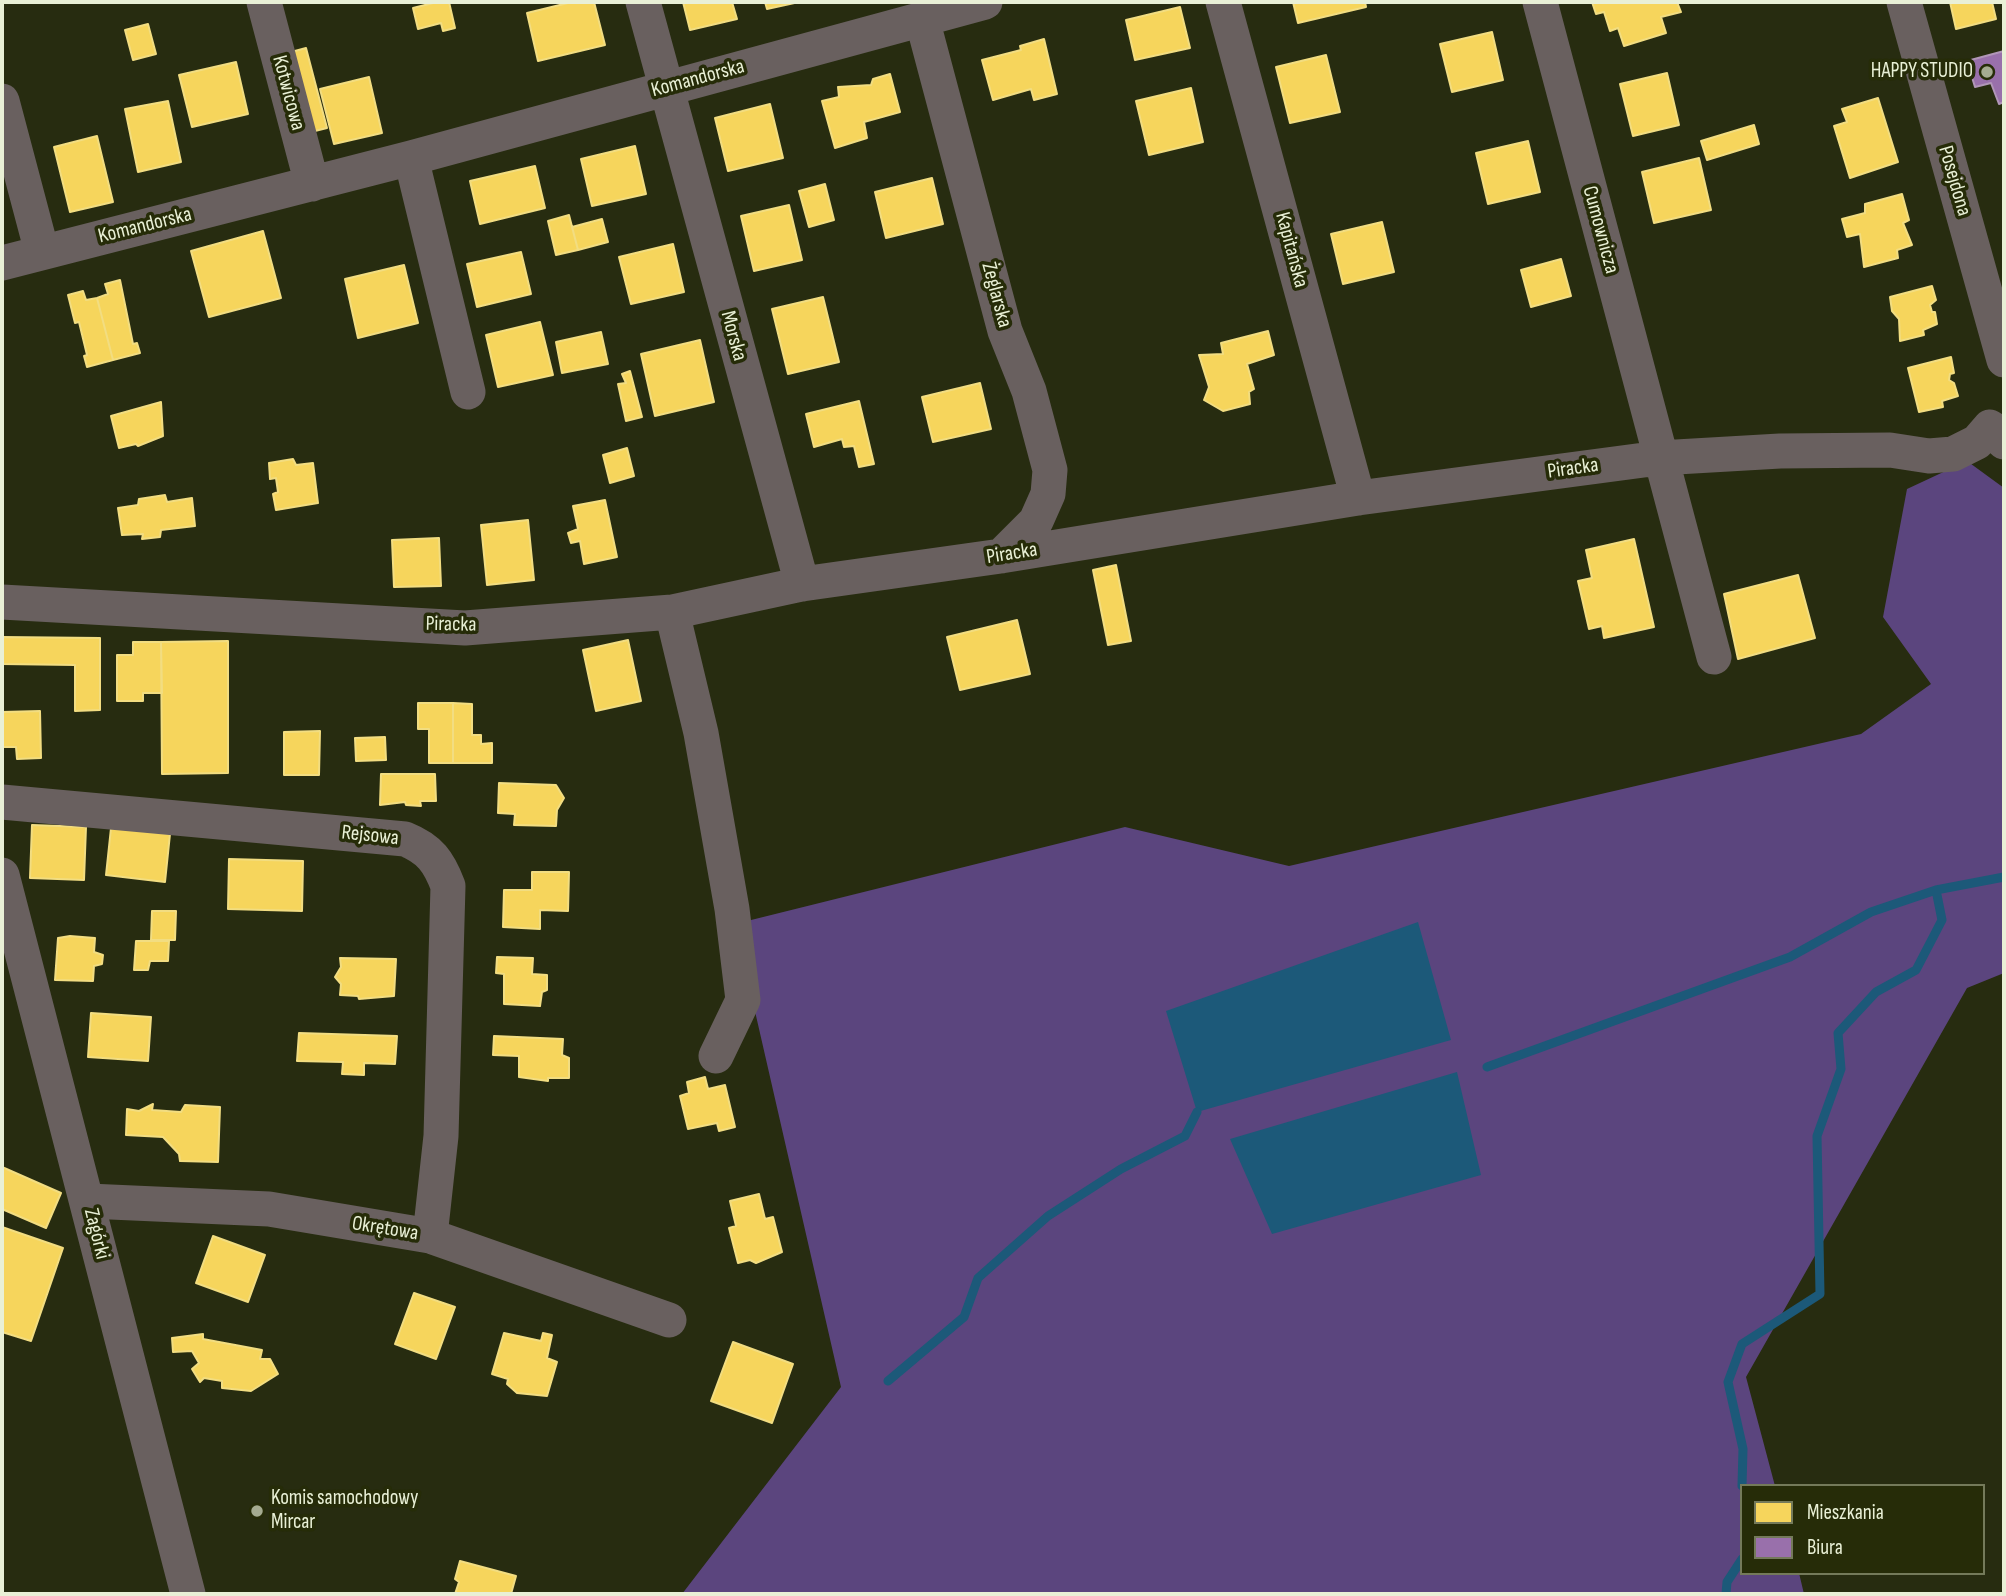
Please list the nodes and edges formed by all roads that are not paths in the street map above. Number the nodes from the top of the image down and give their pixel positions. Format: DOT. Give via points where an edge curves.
graph roads {
  1 [pos="264,2"];
  2 [pos="643,2"];
  3 [pos="982,2"];
  4 [pos="1223,2"];
  5 [pos="1540,2"];
  6 [pos="1904,2"];
  7 [pos="922,19"];
  8 [pos="665,88"];
  9 [pos="2,101"];
  10 [pos="411,158"];
  11 [pos="312,184"];
  12 [pos="41,252"];
  13 [pos="2,263"];
  14 [pos="2004,360"];
  15 [pos="468,392"];
  16 [pos="1999,425"];
  17 [pos="1660,458"];
  18 [pos="1358,498"];
  19 [pos="1000,556"];
  20 [pos="802,584"];
  21 [pos="2,602"];
  22 [pos="672,612"];
  23 [pos="1714,657"];
  24 [pos="2,802"];
  25 [pos="2,875"];
  26 [pos="716,1056"];
  27 [pos="88,1201"];
  28 [pos="430,1236"];
  29 [pos="669,1320"];
  30 [pos="188,1594"];
  1 -- 11 [label="street, Kotwicowa"];
  2 -- 8 [label="street, Morska"];
  3 -- 7 [label="street, Komandorska"];
  4 -- 18 [label="street, Kapitańska"];
  5 -- 17 [label="street, Cumownicza"];
  6 -- 14 [label="street, Posejdona"];
  7 -- 8 [label="street, Komandorska"];
  7 -- 19 [label="street, Żeglarska" via="1005,331 1050,470 1048,494 1036,521"];
  8 -- 10 [label="street, Komandorska"];
  8 -- 20 [label="street, Morska"];
  9 -- 12 [label="street"];
  10 -- 11 [label="street, Komandorska"];
  10 -- 15 [label="street"];
  11 -- 12 [label="street, Komandorska"];
  12 -- 13 [label="street, Komandorska"];
  16 -- 17 [label="street, Piracka" via="1953,454 1780,451"];
  17 -- 18 [label="street, Piracka"];
  17 -- 23 [label="street, Cumownicza"];
  18 -- 19 [label="street, Piracka"];
  19 -- 20 [label="street, Piracka"];
  20 -- 22 [label="street, Piracka"];
  21 -- 22 [label="street, Piracka" via="466,628"];
  22 -- 26 [label="street" via="701,733 743,1000"];
  24 -- 28 [label="street, Rejsowa" via="405,839 426,848 441,866 448,886 441,1136"];
  25 -- 27 [label="street, Zagórki"];
  27 -- 28 [label="street, Okrętowa" via="269,1209"];
  27 -- 30 [label="street, Zagórki"];
  28 -- 29 [label="street, Okrętowa"];
}
